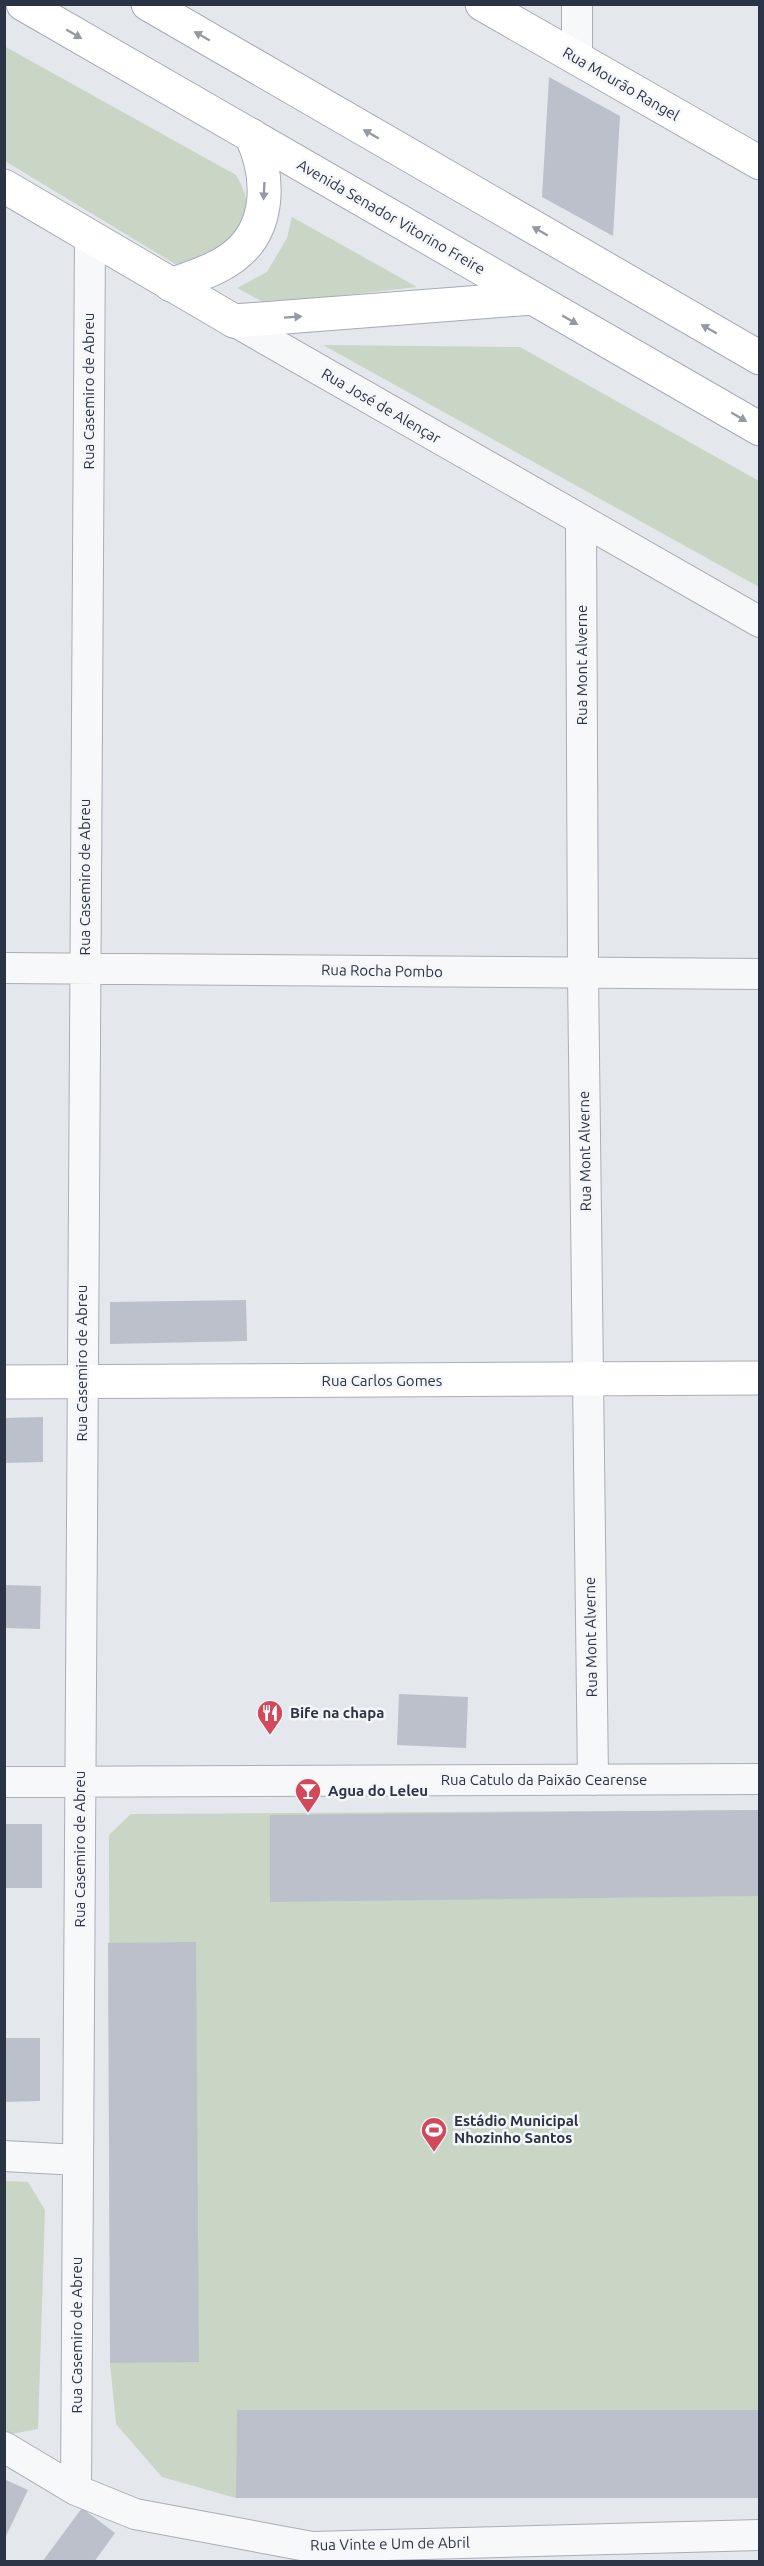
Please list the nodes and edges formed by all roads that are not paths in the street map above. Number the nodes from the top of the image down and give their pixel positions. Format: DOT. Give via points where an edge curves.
graph roads {
  1 [pos="23,4"];
  2 [pos="148,4"];
  3 [pos="482,4"];
  4 [pos="577,4"];
  5 [pos="577,59"];
  6 [pos="251,135"];
  7 [pos="759,164"];
  8 [pos="4,186"];
  9 [pos="90,237"];
  10 [pos="171,285"];
  11 [pos="532,298"];
  12 [pos="234,321"];
  13 [pos="759,358"];
  14 [pos="759,429"];
  15 [pos="581,521"];
  16 [pos="759,622"];
  17 [pos="4,968"];
  18 [pos="84,968"];
  19 [pos="583,974"];
  20 [pos="759,974"];
  21 [pos="759,1378"];
  22 [pos="82,1381"];
  23 [pos="588,1381"];
  24 [pos="4,1382"];
  25 [pos="759,1779"];
  26 [pos="593,1780"];
  27 [pos="4,1782"];
  28 [pos="81,1782"];
  29 [pos="4,2156"];
  30 [pos="78,2160"];
  31 [pos="4,2447"];
  32 [pos="76,2490"];
  33 [pos="759,2535"];
  34 [pos="314,2554"];
  1 -- 6 [label="main road, Avenida Senador Vitorino Freire, one-way"];
  13 -- 2 [label="main road, one-way"];
  3 -- 5 [label="main road, Rua Mourão Rangel"];
  4 -- 5 [label="street"];
  5 -- 7 [label="main road, Rua Mourão Rangel"];
  6 -- 10 [label="main road, one-way" via="262,165 266,194 250,241 223,264"];
  6 -- 11 [label="main road, Avenida Senador Vitorino Freire"];
  8 -- 9 [label="main road, Rua José de Alençar"];
  9 -- 10 [label="main road, Rua José de Alençar"];
  9 -- 18 [label="street, Rua Casemiro de Abreu"];
  10 -- 12 [label="main road, Rua José de Alençar"];
  12 -- 11 [label="main road, one-way"];
  11 -- 14 [label="main road, Avenida Senador Vitorino Freire, one-way"];
  12 -- 15 [label="street, Rua José de Alençar"];
  15 -- 16 [label="street, Rua José de Alençar"];
  15 -- 19 [label="street, Rua Mont Alverne"];
  17 -- 18 [label="street, Rua Rocha Pombo"];
  18 -- 19 [label="street, Rua Rocha Pombo"];
  18 -- 22 [label="street, Rua Casemiro de Abreu"];
  19 -- 20 [label="street, Rua Rocha Pombo"];
  19 -- 23 [label="street, Rua Mont Alverne"];
  21 -- 23 [label="main road, Rua Carlos Gomes"];
  22 -- 23 [label="main road, Rua Carlos Gomes"];
  22 -- 24 [label="main road, Rua Carlos Gomes"];
  22 -- 28 [label="street, Rua Casemiro de Abreu"];
  23 -- 26 [label="street, Rua Mont Alverne"];
  25 -- 26 [label="street, Rua Catulo da Paixão Cearense"];
  26 -- 28 [label="street, Rua Catulo da Paixão Cearense"];
  27 -- 28 [label="street, Rua Catulo da Paixão Cearense"];
  28 -- 30 [label="street, Rua Casemiro de Abreu"];
  29 -- 30 [label="street"];
  30 -- 32 [label="street, Rua Casemiro de Abreu"];
  31 -- 32 [label="street, Rua Vinte e Um de Abril"];
  32 -- 34 [label="street, Rua Vinte e Um de Abril" via="135,2514"];
  33 -- 34 [label="street, Rua Vinte e Um de Abril"];
}
